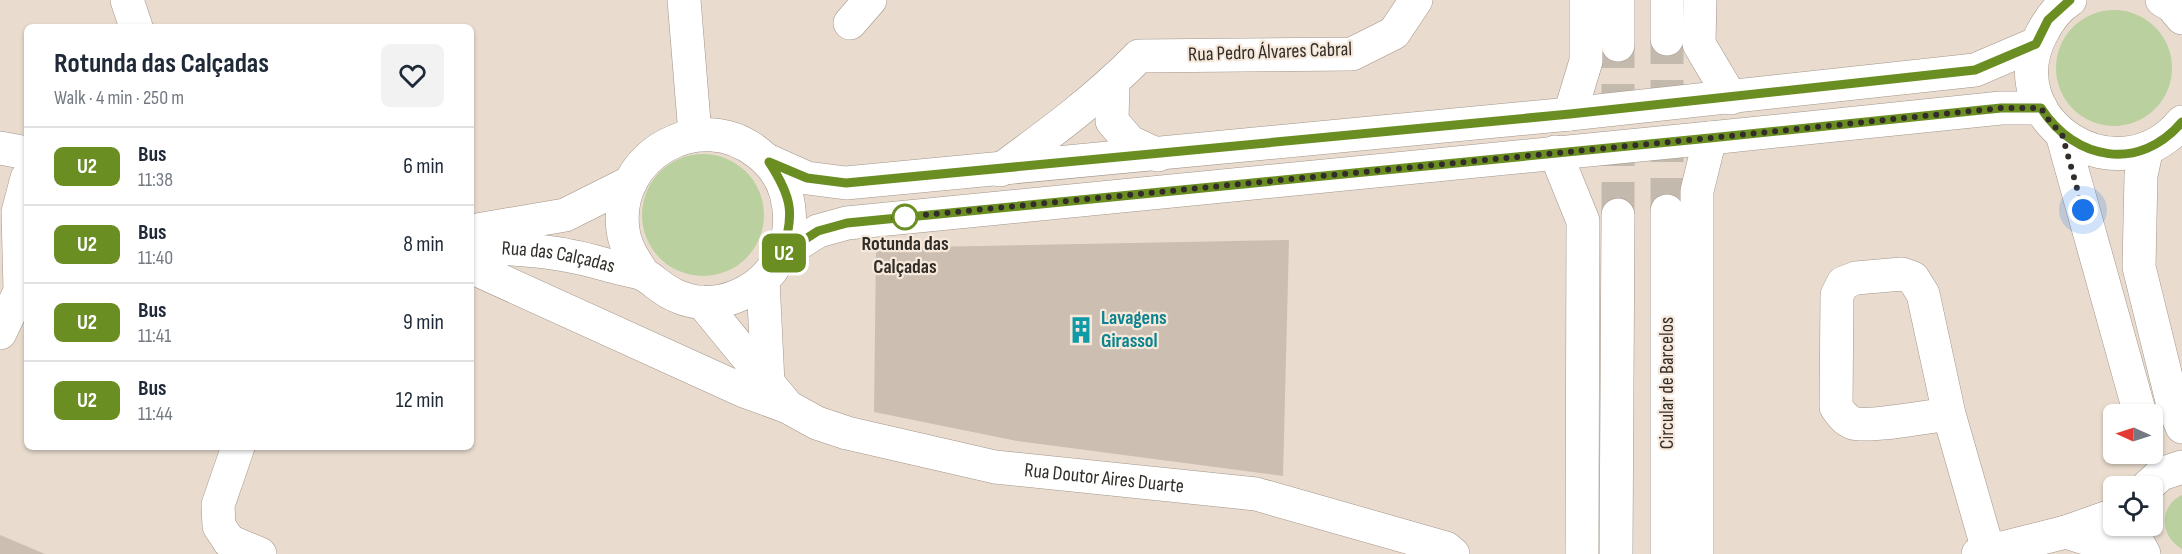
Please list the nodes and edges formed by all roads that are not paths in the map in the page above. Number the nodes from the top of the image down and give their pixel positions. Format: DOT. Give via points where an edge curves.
graph roads {
  1 [pos="127,0"];
  2 [pos="684,0"];
  3 [pos="1416,0"];
  4 [pos="1586,0"];
  5 [pos="1618,0"];
  6 [pos="1667,0"];
  7 [pos="1700,0"];
  8 [pos="2070,0"];
  9 [pos="135,24"];
  10 [pos="1667,39"];
  11 [pos="2036,44"];
  12 [pos="1618,45"];
  13 [pos="1113,82"];
  14 [pos="1731,98"];
  15 [pos="2041,108"];
  16 [pos="1570,114"];
  17 [pos="2182,122"];
  18 [pos="695,134"];
  19 [pos="2062,134"];
  20 [pos="1710,138"];
  21 [pos="0,148"];
  22 [pos="2147,148"];
  23 [pos="24,152"];
  24 [pos="1555,152"];
  25 [pos="1158,155"];
  26 [pos="769,162"];
  27 [pos="1000,170"];
  28 [pos="0,179"];
  29 [pos="631,182"];
  30 [pos="24,202"];
  31 [pos="1667,211"];
  32 [pos="1618,215"];
  33 [pos="22,218"];
  34 [pos="474,230"];
  35 [pos="474,246"];
  36 [pos="782,254"];
  37 [pos="474,268"];
  38 [pos="644,275"];
  39 [pos="763,280"];
  40 [pos="24,289"];
  41 [pos="702,302"];
  42 [pos="0,333"];
  43 [pos="778,395"];
  44 [pos="2137,404"];
  45 [pos="1949,414"];
  46 [pos="2182,428"];
  47 [pos="237,450"];
  48 [pos="2182,467"];
  49 [pos="2159,476"];
  50 [pos="2103,519"];
  51 [pos="2066,532"];
  52 [pos="2140,543"];
  53 [pos="221,547"];
  54 [pos="1983,552"];
  55 [pos="260,554"];
  56 [pos="1453,554"];
  57 [pos="1582,554"];
  58 [pos="1616,554"];
  59 [pos="1667,554"];
  60 [pos="1697,554"];
  1 -- 9 [label="main road"];
  2 -- 18 [label="main road"];
  3 -- 13 [label="main road, Rua Pedro Álvares Cabral" via="1394,33 1352,54 1139,56"];
  4 -- 16 [label="main road" via="1586,61"];
  5 -- 12 [label="main road"];
  6 -- 10 [label="main road"];
  7 -- 14 [label="main road" via="1699,44"];
  8 -- 11 [label="main road" via="2048,20"];
  11 -- 14 [label="main road" via="1975,70"];
  11 -- 15 [label="main road" via="2032,65"];
  13 -- 25 [label="main road" via="1112,121 1130,142"];
  13 -- 27 [label="main road, Rua Pedro Álvares Cabral"];
  14 -- 16 [label="main road"];
  15 -- 19 [label="main road"];
  15 -- 20 [label="main road" via="2001,108"];
  16 -- 25 [label="main road"];
  17 -- 22 [label="main road" via="2173,133"];
  18 -- 26 [label="main road" via="722,135 748,145"];
  18 -- 29 [label="main road" via="668,143 646,159"];
  19 -- 22 [label="main road" via="2082,147 2106,154"];
  19 -- 44 [label="main road"];
  20 -- 24 [label="main road"];
  20 -- 60 [label="main road" via="1697,191"];
  21 -- 23 [label="main road"];
  22 -- 46 [label="main road" via="2140,175 2139,267"];
  24 -- 36 [label="main road" via="847,223 818,231"];
  24 -- 57 [label="main road" via="1583,221"];
  25 -- 27 [label="main road"];
  26 -- 27 [label="main road" via="807,178 846,183"];
  26 -- 36 [label="main road" via="783,182 789,206 790,230"];
  28 -- 33 [label="main road"];
  29 -- 34 [label="main road, Rua das Calçadas" via="565,215"];
  29 -- 38 [label="main road" via="623,205 623,230 630,254"];
  30 -- 33 [label="main road"];
  31 -- 59 [label="main road, Circular de Barcelos"];
  32 -- 58 [label="main road"];
  33 -- 40 [label="main road"];
  35 -- 38 [label="main road, Rua das Calçadas" via="568,255"];
  36 -- 39 [label="main road"];
  37 -- 43 [label="main road" via="744,391"];
  38 -- 41 [label="main road" via="661,289"];
  39 -- 41 [label="main road" via="724,301"];
  39 -- 43 [label="main road"];
  40 -- 42 [label="main road"];
  41 -- 43 [label="main road, Rua Doutor Aires Duarte"];
  43 -- 56 [label="main road, Rua Doutor Aires Duarte" via="817,423 847,433 995,467 1256,494 1446,548"];
  45 -- 45 [label="main road" via="1923,294 1913,278 1902,274 1843,283 1837,295 1836,407 1844,418 1855,424"];
  45 -- 54 [label="main road"];
  47 -- 53 [label="main road" via="218,505"];
  48 -- 49 [label="main road"];
  50 -- 51 [label="main road"];
  51 -- 52 [label="main road" via="2123,550"];
  51 -- 54 [label="main road"];
  53 -- 55 [label="main road"];
}
